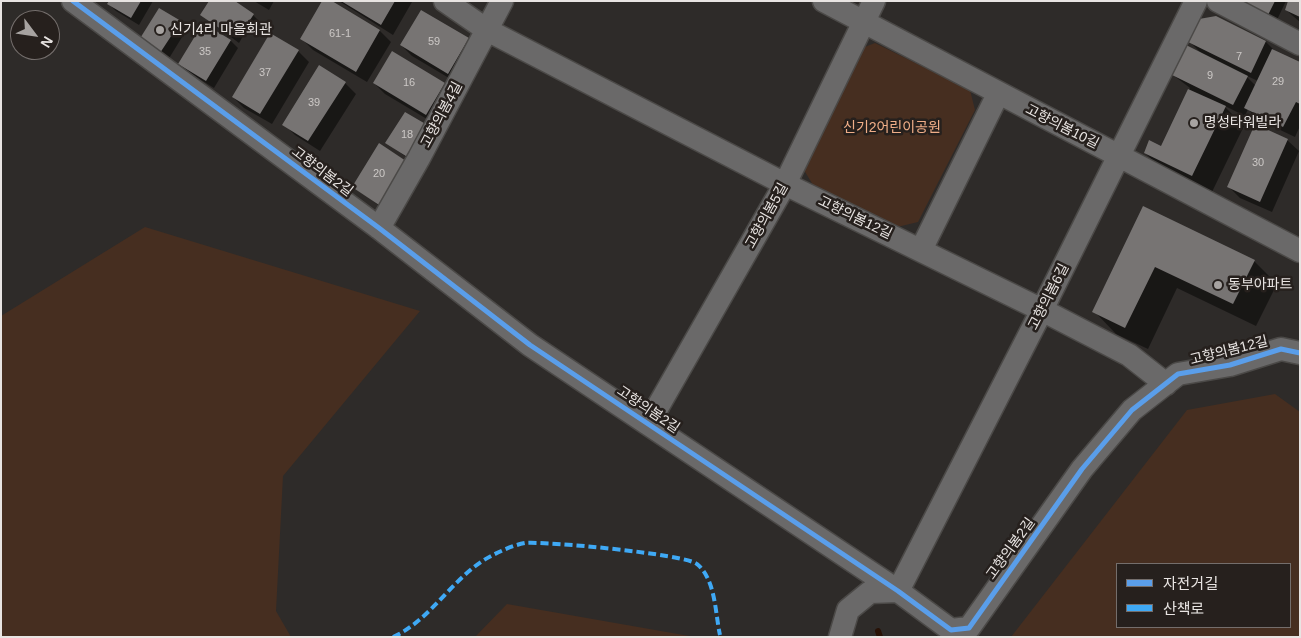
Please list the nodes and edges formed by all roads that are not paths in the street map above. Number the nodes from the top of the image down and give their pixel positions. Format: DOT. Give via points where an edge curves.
graph roads {
  1 [pos="445,1"];
  2 [pos="502,1"];
  3 [pos="824,1"];
  4 [pos="874,1"];
  5 [pos="1196,1"];
  6 [pos="1218,1"];
  7 [pos="82,4"];
  8 [pos="865,22"];
  9 [pos="487,30"];
  10 [pos="1300,44"];
  11 [pos="998,94"];
  12 [pos="1118,156"];
  13 [pos="785,184"];
  14 [pos="379,228"];
  15 [pos="921,250"];
  16 [pos="1300,251"];
  17 [pos="1042,310"];
  18 [pos="1300,353"];
  19 [pos="1166,384"];
  20 [pos="648,424"];
  21 [pos="898,591"];
  22 [pos="840,637"];
  1 -- 9 [label="street, 고향의봄12길"];
  2 -- 9 [label="street, 고향의봄4길"];
  3 -- 8 [label="street, 고향의봄10길"];
  4 -- 8 [label="street, 고향의봄5길"];
  5 -- 12 [label="street, 고향의봄6길"];
  6 -- 10 [label="street"];
  7 -- 14 [label="street, 고향의봄2길"];
  8 -- 11 [label="street, 고향의봄10길"];
  8 -- 13 [label="street, 고향의봄5길"];
  9 -- 13 [label="street, 고향의봄12길"];
  9 -- 14 [label="street, 고향의봄4길"];
  11 -- 12 [label="street, 고향의봄10길"];
  11 -- 15 [label="street"];
  12 -- 16 [label="street, 고향의봄10길"];
  12 -- 17 [label="street, 고향의봄6길"];
  13 -- 15 [label="street, 고향의봄12길"];
  13 -- 20 [label="street, 고향의봄5길"];
  14 -- 20 [label="street, 고향의봄2길" via="530,345"];
  15 -- 17 [label="street, 고향의봄12길"];
  17 -- 19 [label="street, 고향의봄12길" via="1128,355"];
  17 -- 21 [label="street, 고향의봄6길"];
  18 -- 19 [label="street, 고향의봄12길" via="1280,349 1230,365 1178,374"];
  19 -- 21 [label="street, 고향의봄2길" via="1132,410 1082,469 969,628 951,630"];
  20 -- 21 [label="street, 고향의봄2길"];
  21 -- 22 [label="street" via="870,592 848,610"];
}
